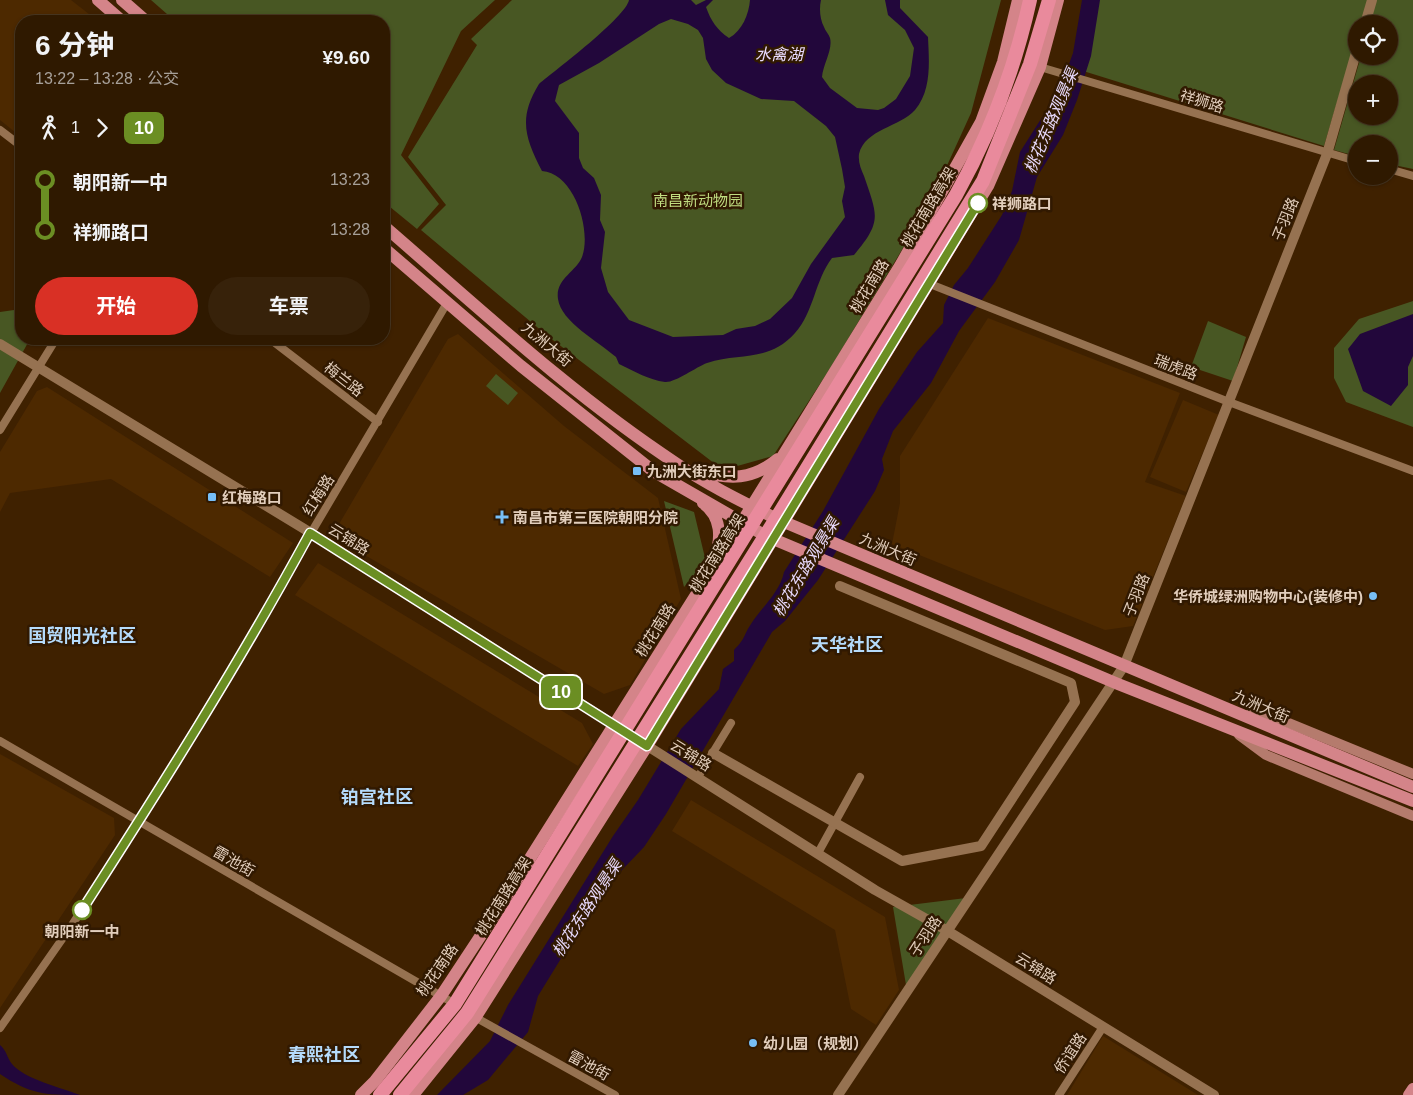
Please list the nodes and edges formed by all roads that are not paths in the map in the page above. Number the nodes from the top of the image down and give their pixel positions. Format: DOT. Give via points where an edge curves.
graph roads {
  1 [pos="98,0"];
  2 [pos="122,0"];
  3 [pos="1018,0"];
  4 [pos="1030,0"];
  5 [pos="1049,0"];
  6 [pos="1058,0"];
  7 [pos="1372,0"];
  8 [pos="115,15"];
  9 [pos="139,15"];
  10 [pos="1368,15"];
  11 [pos="1353,65"];
  12 [pos="1040,67"];
  13 [pos="0,130"];
  14 [pos="15,141"];
  15 [pos="1327,154"];
  16 [pos="1348,159"];
  17 [pos="1398,172"];
  18 [pos="1413,176"];
  19 [pos="390,231"];
  20 [pos="390,253"];
  21 [pos="930,284"];
  22 [pos="447,303"];
  23 [pos="0,344"];
  24 [pos="52,345"];
  25 [pos="278,345"];
  26 [pos="38,366"];
  27 [pos="1229,402"];
  28 [pos="378,422"];
  29 [pos="0,430"];
  30 [pos="784,455"];
  31 [pos="678,465"];
  32 [pos="652,471"];
  33 [pos="1413,472"];
  34 [pos="752,507"];
  35 [pos="742,522"];
  36 [pos="785,522"];
  37 [pos="310,533"];
  38 [pos="774,539"];
  39 [pos="795,548"];
  40 [pos="759,564"];
  41 [pos="708,578"];
  42 [pos="840,586"];
  43 [pos="1124,666"];
  44 [pos="1114,682"];
  45 [pos="1129,688"];
  46 [pos="1103,698"];
  47 [pos="1230,711"];
  48 [pos="731,723"];
  49 [pos="1224,724"];
  50 [pos="614,726"];
  51 [pos="0,741"];
  52 [pos="652,748"];
  53 [pos="713,753"];
  54 [pos="1413,774"];
  55 [pos="696,776"];
  56 [pos="860,777"];
  57 [pos="1413,787"];
  58 [pos="1413,800"];
  59 [pos="1413,816"];
  60 [pos="139,821"];
  61 [pos="835,823"];
  62 [pos="818,853"];
  63 [pos="946,930"];
  64 [pos="441,996"];
  65 [pos="455,1004"];
  66 [pos="471,1015"];
  67 [pos="1103,1027"];
  68 [pos="0,1028"];
  69 [pos="1413,1089"];
  70 [pos="361,1095"];
  71 [pos="380,1095"];
  72 [pos="400,1095"];
  73 [pos="413,1095"];
  74 [pos="616,1095"];
  75 [pos="838,1095"];
  76 [pos="1059,1095"];
  77 [pos="1214,1095"];
  78 [pos="1409,1095"];
  1 -- 8 [label="main road"];
  2 -- 9 [label="main road"];
  3 -- 30 [label="main road, 桃花南路" via="1003,62 981,122 900,266"];
  4 -- 65 [label="highway, 桃花南路高架" via="1022,38 1001,99 975,161 956,195"];
  5 -- 66 [label="highway, 桃花南路高架" via="1030,64 983,181"];
  6 -- 12 [label="main road"];
  7 -- 10 [label="street"];
  11 -- 15 [label="street, 子羽路"];
  12 -- 15 [label="street, 祥狮路"];
  12 -- 21 [label="main road" via="988,186"];
  13 -- 14 [label="street"];
  15 -- 16 [label="street, 祥狮路"];
  15 -- 27 [label="street, 子羽路"];
  17 -- 18 [label="street"];
  19 -- 31 [label="main road, 九洲大街" via="574,388"];
  20 -- 22 [label="main road, 九洲大街"];
  21 -- 27 [label="street, 瑞虎路"];
  21 -- 36 [label="main road"];
  22 -- 28 [label="street, 红梅路"];
  22 -- 32 [label="main road, 九洲大街"];
  23 -- 26 [label="street, 云锦路"];
  24 -- 26 [label="street"];
  25 -- 28 [label="street, 梅兰路"];
  26 -- 29 [label="street"];
  26 -- 37 [label="street, 云锦路"];
  27 -- 33 [label="street, 瑞虎路"];
  27 -- 43 [label="street, 子羽路"];
  28 -- 37 [label="street, 红梅路"];
  30 -- 31 [label="main road" via="760,472 738,477 716,476"];
  30 -- 34 [label="main road, 桃花南路"];
  31 -- 34 [label="main road, 九洲大街"];
  32 -- 35 [label="main road, 九洲大街"];
  32 -- 41 [label="main road" via="706,505 714,515 720,536"];
  34 -- 35 [label="main road, 桃花南路"];
  34 -- 36 [label="main road, 九洲大街"];
  35 -- 38 [label="main road, 九洲大街"];
  35 -- 41 [label="main road, 桃花南路"];
  36 -- 38 [label="main road"];
  36 -- 43 [label="main road, 九洲大街"];
  37 -- 50 [label="street, 云锦路"];
  37 -- 60 [label="street, 红梅路" via="271,604"];
  38 -- 39 [label="main road, 九洲大街"];
  38 -- 40 [label="main road"];
  39 -- 40 [label="main road" via="777,551"];
  39 -- 44 [label="main road, 九洲大街"];
  40 -- 52 [label="main road"];
  41 -- 50 [label="main road, 桃花南路"];
  42 -- 61 [label="street" via="1072,683 1075,702 981,846 902,861"];
  43 -- 44 [label="street, 子羽路"];
  43 -- 47 [label="main road, 九洲大街"];
  44 -- 45 [label="main road, 九洲大街"];
  44 -- 46 [label="street, 子羽路"];
  45 -- 46 [label="street"];
  45 -- 49 [label="main road, 九洲大街"];
  46 -- 63 [label="street, 子羽路"];
  47 -- 54 [label="main road" via="1281,720"];
  47 -- 57 [label="main road, 九洲大街"];
  48 -- 53 [label="street"];
  49 -- 58 [label="main road, 九洲大街"];
  49 -- 59 [label="main road" via="1266,755"];
  50 -- 52 [label="street, 云锦路"];
  50 -- 64 [label="main road, 桃花南路"];
  51 -- 60 [label="street, 雷池街"];
  52 -- 55 [label="street, 云锦路"];
  52 -- 66 [label="main road"];
  53 -- 55 [label="street"];
  53 -- 61 [label="street"];
  55 -- 62 [label="street, 云锦路"];
  56 -- 61 [label="street"];
  60 -- 64 [label="street, 雷池街"];
  60 -- 68 [label="street, 红梅路"];
  61 -- 62 [label="street"];
  62 -- 63 [label="street, 云锦路"];
  63 -- 67 [label="street, 云锦路"];
  63 -- 75 [label="street, 子羽路"];
  64 -- 65 [label="street, 雷池街"];
  64 -- 70 [label="main road, 桃花南路"];
  65 -- 71 [label="highway, 桃花南路高架"];
  66 -- 72 [label="highway, 桃花南路高架"];
  66 -- 73 [label="main road"];
  66 -- 74 [label="street, 雷池街"];
  67 -- 76 [label="street, 侨谊路"];
  67 -- 77 [label="street, 云锦路"];
  69 -- 78 [label="main road"];
}
